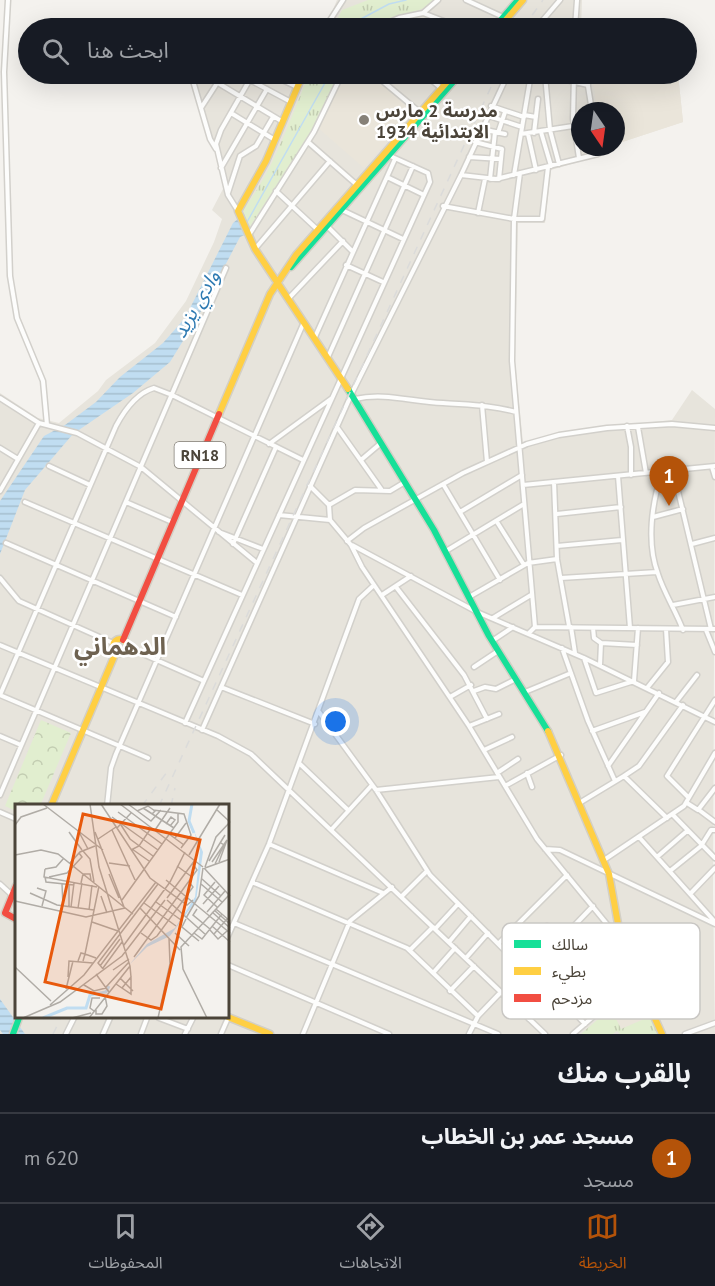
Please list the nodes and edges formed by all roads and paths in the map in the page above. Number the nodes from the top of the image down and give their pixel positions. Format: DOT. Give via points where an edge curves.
graph roads {
  1 [pos="8,0"];
  2 [pos="342,0"];
  3 [pos="438,0"];
  4 [pos="466,0"];
  5 [pos="518,0"];
  6 [pos="523,0"];
  7 [pos="560,0"];
  8 [pos="578,0"];
  9 [pos="423,13"];
  10 [pos="332,18"];
  11 [pos="399,18"];
  12 [pos="434,18"];
  13 [pos="506,18"];
  14 [pos="545,18"];
  15 [pos="576,18"];
  16 [pos="194,84"];
  17 [pos="217,84"];
  18 [pos="221,84"];
  19 [pos="248,84"];
  20 [pos="258,84"];
  21 [pos="291,84"];
  22 [pos="298,84"];
  23 [pos="337,84"];
  24 [pos="386,84"];
  25 [pos="436,84"];
  26 [pos="445,84"];
  27 [pos="450,84"];
  28 [pos="503,84"];
  29 [pos="529,84"];
  30 [pos="544,84"];
  31 [pos="574,84"];
  32 [pos="581,84"];
  33 [pos="588,85"];
  34 [pos="297,87"];
  35 [pos="441,88"];
  36 [pos="267,89"];
  37 [pos="241,96"];
  38 [pos="538,99"];
  39 [pos="291,102"];
  40 [pos="574,102"];
  41 [pos="591,102"];
  42 [pos="257,106"];
  43 [pos="491,106"];
  44 [pos="201,108"];
  45 [pos="505,112"];
  46 [pos="231,113"];
  47 [pos="422,114"];
  48 [pos="486,115"];
  49 [pos="524,116"];
  50 [pos="273,117"];
  51 [pos="536,117"];
  52 [pos="501,121"];
  53 [pos="283,122"];
  54 [pos="247,123"];
  55 [pos="571,126"];
  56 [pos="522,127"];
  57 [pos="481,129"];
  58 [pos="550,130"];
  59 [pos="541,132"];
  60 [pos="264,133"];
  61 [pos="497,133"];
  62 [pos="534,133"];
  63 [pos="505,134"];
  64 [pos="521,134"];
  65 [pos="528,134"];
  66 [pos="275,140"];
  67 [pos="308,142"];
  68 [pos="475,142"];
  69 [pos="493,146"];
  70 [pos="216,150"];
  71 [pos="390,156"];
  72 [pos="587,156"];
  73 [pos="469,157"];
  74 [pos="579,158"];
  75 [pos="491,159"];
  76 [pos="501,159"];
  77 [pos="330,161"];
  78 [pos="559,164"];
  79 [pos="413,166"];
  80 [pos="550,166"];
  81 [pos="221,168"];
  82 [pos="536,170"];
  83 [pos="520,173"];
  84 [pos="461,175"];
  85 [pos="514,175"];
  86 [pos="387,177"];
  87 [pos="488,179"];
  88 [pos="499,179"];
  89 [pos="359,186"];
  90 [pos="405,186"];
  91 [pos="276,191"];
  92 [pos="228,195"];
  93 [pos="424,195"];
  94 [pos="292,206"];
  95 [pos="443,206"];
  96 [pos="342,210"];
  97 [pos="239,213"];
  98 [pos="478,213"];
  99 [pos="514,219"];
  100 [pos="367,222"];
  101 [pos="328,227"];
  102 [pos="385,229"];
  103 [pos="320,231"];
  104 [pos="249,235"];
  105 [pos="403,238"];
  106 [pos="343,241"];
  107 [pos="255,249"];
  108 [pos="352,251"];
  109 [pos="346,265"];
  110 [pos="226,268"];
  111 [pos="365,274"];
  112 [pos="278,281"];
  113 [pos="383,282"];
  114 [pos="289,298"];
  115 [pos="304,321"];
  116 [pos="315,337"];
  117 [pos="328,357"];
  118 [pos="342,377"];
  119 [pos="172,395"];
  120 [pos="353,396"];
  121 [pos="0,398"];
  122 [pos="332,398"];
  123 [pos="482,405"];
  124 [pos="516,412"];
  125 [pos="217,415"];
  126 [pos="39,423"];
  127 [pos="47,425"];
  128 [pos="627,426"];
  129 [pos="638,426"];
  130 [pos="337,427"];
  131 [pos="715,428"];
  132 [pos="253,435"];
  133 [pos="381,443"];
  134 [pos="269,444"];
  135 [pos="106,447"];
  136 [pos="276,447"];
  137 [pos="0,448"];
  138 [pos="519,448"];
  139 [pos="18,459"];
  140 [pos="303,460"];
  141 [pos="361,460"];
  142 [pos="487,462"];
  143 [pos="49,466"];
  144 [pos="714,466"];
  145 [pos="141,467"];
  146 [pos="673,470"];
  147 [pos="662,472"];
  148 [pos="646,473"];
  149 [pos="522,475"];
  150 [pos="631,475"];
  151 [pos="618,476"];
  152 [pos="715,477"];
  153 [pos="405,482"];
  154 [pos="554,482"];
  155 [pos="443,484"];
  156 [pos="90,485"];
  157 [pos="523,485"];
  158 [pos="310,486"];
  159 [pos="381,489"];
  160 [pos="0,491"];
  161 [pos="415,500"];
  162 [pos="25,502"];
  163 [pos="126,502"];
  164 [pos="181,502"];
  165 [pos="524,504"];
  166 [pos="329,505"];
  167 [pos="621,507"];
  168 [pos="683,509"];
  169 [pos="460,512"];
  170 [pos="557,513"];
  171 [pos="279,515"];
  172 [pos="653,517"];
  173 [pos="296,518"];
  174 [pos="330,520"];
  175 [pos="172,522"];
  176 [pos="497,522"];
  177 [pos="74,523"];
  178 [pos="213,528"];
  179 [pos="218,532"];
  180 [pos="474,536"];
  181 [pos="236,538"];
  182 [pos="715,538"];
  183 [pos="111,539"];
  184 [pos="622,540"];
  185 [pos="347,541"];
  186 [pos="6,543"];
  187 [pos="233,544"];
  188 [pos="692,544"];
  189 [pos="351,545"];
  190 [pos="557,546"];
  191 [pos="263,549"];
  192 [pos="446,552"];
  193 [pos="558,559"];
  194 [pos="157,560"];
  195 [pos="257,563"];
  196 [pos="526,564"];
  197 [pos="55,565"];
  198 [pos="657,572"];
  199 [pos="194,574"];
  200 [pos="624,574"];
  201 [pos="412,576"];
  202 [pos="0,578"];
  203 [pos="561,578"];
  204 [pos="500,580"];
  205 [pos="92,582"];
  206 [pos="374,585"];
  207 [pos="396,587"];
  208 [pos="242,595"];
  209 [pos="531,595"];
  210 [pos="382,596"];
  211 [pos="469,597"];
  212 [pos="715,597"];
  213 [pos="705,598"];
  214 [pos="138,602"];
  215 [pos="673,605"];
  216 [pos="36,609"];
  217 [pos="477,612"];
  218 [pos="176,617"];
  219 [pos="493,618"];
  220 [pos="73,624"];
  221 [pos="570,626"];
  222 [pos="514,627"];
  223 [pos="535,627"];
  224 [pos="593,628"];
  225 [pos="630,628"];
  226 [pos="638,628"];
  227 [pos="666,629"];
  228 [pos="713,629"];
  229 [pos="683,630"];
  230 [pos="706,630"];
  231 [pos="529,633"];
  232 [pos="123,639"];
  233 [pos="492,641"];
  234 [pos="113,643"];
  235 [pos="601,643"];
  236 [pos="0,645"];
  237 [pos="637,645"];
  238 [pos="127,647"];
  239 [pos="562,648"];
  240 [pos="498,651"];
  241 [pos="117,652"];
  242 [pos="715,652"];
  243 [pos="19,654"];
  244 [pos="575,654"];
  245 [pos="584,658"];
  246 [pos="157,660"];
  247 [pos="600,665"];
  248 [pos="474,667"];
  249 [pos="55,668"];
  250 [pos="571,673"];
  251 [pos="697,675"];
  252 [pos="517,679"];
  253 [pos="204,681"];
  254 [pos="634,681"];
  255 [pos="471,685"];
  256 [pos="221,687"];
  257 [pos="647,688"];
  258 [pos="101,689"];
  259 [pos="474,691"];
  260 [pos="525,692"];
  261 [pos="659,693"];
  262 [pos="0,695"];
  263 [pos="450,698"];
  264 [pos="715,700"];
  265 [pos="676,702"];
  266 [pos="138,703"];
  267 [pos="683,705"];
  268 [pos="36,711"];
  269 [pos="646,711"];
  270 [pos="320,712"];
  271 [pos="499,714"];
  272 [pos="705,717"];
  273 [pos="487,719"];
  274 [pos="715,722"];
  275 [pos="185,723"];
  276 [pos="315,723"];
  277 [pos="470,726"];
  278 [pos="202,730"];
  279 [pos="592,731"];
  280 [pos="83,732"];
  281 [pos="0,736"];
  282 [pos="512,737"];
  283 [pos="21,745"];
  284 [pos="120,746"];
  285 [pos="484,750"];
  286 [pos="715,753"];
  287 [pos="561,755"];
  288 [pos="148,758"];
  289 [pos="518,759"];
  290 [pos="300,764"];
  291 [pos="608,766"];
  292 [pos="527,773"];
  293 [pos="0,775"];
  294 [pos="498,775"];
  295 [pos="624,776"];
  296 [pos="7,778"];
  297 [pos="615,781"];
  298 [pos="372,784"];
  299 [pos="505,786"];
  300 [pos="532,787"];
  301 [pos="715,788"];
  302 [pos="290,790"];
  303 [pos="376,790"];
  304 [pos="0,795"];
  305 [pos="687,800"];
  306 [pos="581,802"];
  307 [pos="52,804"];
  308 [pos="107,804"];
  309 [pos="348,810"];
  310 [pos="699,810"];
  311 [pos="0,812"];
  312 [pos="673,815"];
  313 [pos="668,818"];
  314 [pos="15,819"];
  315 [pos="715,822"];
  316 [pos="331,830"];
  317 [pos="715,830"];
  318 [pos="687,831"];
  319 [pos="639,837"];
  320 [pos="269,844"];
  321 [pos="700,846"];
  322 [pos="545,849"];
  323 [pos="657,857"];
  324 [pos="715,858"];
  325 [pos="604,860"];
  326 [pos="715,868"];
  327 [pos="427,871"];
  328 [pos="670,871"];
  329 [pos="609,874"];
  330 [pos="567,875"];
  331 [pos="252,882"];
  332 [pos="0,884"];
  333 [pos="392,886"];
  334 [pos="15,889"];
  335 [pos="383,893"];
  336 [pos="691,893"];
  337 [pos="13,896"];
  338 [pos="402,896"];
  339 [pos="15,901"];
  340 [pos="459,904"];
  341 [pos="593,906"];
  342 [pos="2,911"];
  343 [pos="471,916"];
  344 [pos="234,922"];
  345 [pos="519,923"];
  346 [pos="577,923"];
  347 [pos="606,923"];
  348 [pos="619,923"];
  349 [pos="715,923"];
  350 [pos="349,924"];
  351 [pos="434,928"];
  352 [pos="230,931"];
  353 [pos="488,933"];
  354 [pos="502,941"];
  355 [pos="448,942"];
  356 [pos="499,944"];
  357 [pos="502,947"];
  358 [pos="456,948"];
  359 [pos="411,950"];
  360 [pos="466,958"];
  361 [pos="332,963"];
  362 [pos="230,966"];
  363 [pos="474,966"];
  364 [pos="432,973"];
  365 [pos="450,991"];
  366 [pos="501,992"];
  367 [pos="316,1003"];
  368 [pos="478,1016"];
  369 [pos="230,1018"];
  370 [pos="19,1019"];
  371 [pos="73,1019"];
  372 [pos="109,1019"];
  373 [pos="146,1019"];
  374 [pos="164,1019"];
  375 [pos="192,1019"];
  376 [pos="227,1019"];
  377 [pos="529,1019"];
  378 [pos="580,1019"];
  379 [pos="591,1019"];
  380 [pos="655,1019"];
  381 [pos="473,1023"];
  382 [pos="715,1023"];
  383 [pos="585,1024"];
  384 [pos="188,1029"];
  385 [pos="700,1031"];
  386 [pos="13,1034"];
  387 [pos="66,1034"];
  388 [pos="104,1034"];
  389 [pos="141,1034"];
  390 [pos="185,1034"];
  391 [pos="221,1034"];
  392 [pos="270,1034"];
  393 [pos="303,1034"];
  394 [pos="388,1034"];
  395 [pos="469,1034"];
  396 [pos="498,1034"];
  397 [pos="545,1034"];
  398 [pos="573,1034"];
  399 [pos="662,1034"];
  400 [pos="685,1034"];
  1 -- 127 [label="street" via="4,72 10,276 17,318 43,381"];
  2 -- 10 [label="street"];
  3 -- 9 [label="street"];
  4 -- 13 [label="street"];
  5 -- 13 [label="main road"];
  6 -- 13 [label="main road"];
  7 -- 14 [label="street"];
  8 -- 15 [label="street"];
  9 -- 11 [label="street"];
  9 -- 12 [label="street"];
  16 -- 44 [label="street"];
  17 -- 44 [label="street"];
  18 -- 37 [label="street"];
  19 -- 37 [label="street"];
  20 -- 36 [label="street"];
  21 -- 34 [label="street"];
  22 -- 34 [label="main road"];
  23 -- 67 [label="street"];
  24 -- 47 [label="street"];
  25 -- 35 [label="street"];
  26 -- 35 [label="main road, RN18"];
  27 -- 47 [label="main road, RN18"];
  28 -- 43 [label="street"];
  29 -- 49 [label="street"];
  30 -- 58 [label="street"];
  31 -- 40 [label="street"];
  32 -- 33 [label="street"];
  33 -- 41 [label="street"];
  34 -- 39 [label="main road"];
  35 -- 47 [label="main road, RN18"];
  36 -- 39 [label="street"];
  36 -- 42 [label="street"];
  37 -- 42 [label="street"];
  37 -- 46 [label="street"];
  38 -- 51 [label="street"];
  39 -- 53 [label="main road"];
  42 -- 50 [label="street"];
  42 -- 54 [label="street"];
  43 -- 45 [label="street"];
  43 -- 48 [label="street"];
  44 -- 70 [label="street"];
  45 -- 49 [label="street"];
  45 -- 52 [label="street"];
  46 -- 54 [label="street"];
  46 -- 70 [label="street" via="217,139"];
  47 -- 71 [label="main road, RN18"];
  48 -- 52 [label="street"];
  48 -- 57 [label="street"];
  49 -- 51 [label="street"];
  49 -- 56 [label="street"];
  50 -- 53 [label="street"];
  50 -- 60 [label="street"];
  51 -- 62 [label="street"];
  52 -- 56 [label="street"];
  52 -- 61 [label="street"];
  53 -- 66 [label="main road"];
  54 -- 60 [label="street"];
  54 -- 81 [label="street"];
  55 -- 58 [label="street"];
  56 -- 64 [label="street"];
  57 -- 61 [label="street"];
  57 -- 68 [label="street"];
  58 -- 59 [label="street"];
  58 -- 78 [label="street"];
  59 -- 62 [label="street"];
  59 -- 80 [label="street"];
  60 -- 66 [label="street"];
  60 -- 92 [label="street" via="256,146 240,156"];
  61 -- 63 [label="street"];
  61 -- 69 [label="street"];
  62 -- 65 [label="street"];
  64 -- 65 [label="street"];
  64 -- 85 [label="street"];
  65 -- 82 [label="street"];
  66 -- 97 [label="main road"];
  67 -- 77 [label="street"];
  67 -- 91 [label="street"];
  68 -- 69 [label="street"];
  68 -- 73 [label="street"];
  69 -- 75 [label="street"];
  69 -- 76 [label="street" via="502,149"];
  70 -- 81 [label="street"];
  71 -- 79 [label="street"];
  71 -- 86 [label="street"];
  71 -- 89 [label="main road, RN18"];
  72 -- 74 [label="street"];
  73 -- 75 [label="street"];
  73 -- 84 [label="street"];
  74 -- 78 [label="street"];
  75 -- 76 [label="street"];
  75 -- 87 [label="street"];
  76 -- 88 [label="street"];
  77 -- 89 [label="street"];
  77 -- 94 [label="street"];
  78 -- 80 [label="street"];
  79 -- 90 [label="street"];
  79 -- 93 [label="street" via="430,175"];
  80 -- 82 [label="street"];
  80 -- 99 [label="street" via="543,219"];
  81 -- 92 [label="street"];
  82 -- 83 [label="street"];
  83 -- 85 [label="street"];
  83 -- 99 [label="street"];
  84 -- 87 [label="street"];
  84 -- 95 [label="street"];
  85 -- 88 [label="street"];
  86 -- 90 [label="street"];
  86 -- 100 [label="street"];
  87 -- 88 [label="street"];
  87 -- 98 [label="street"];
  89 -- 96 [label="main road, RN18"];
  89 -- 103 [label="main road, RN18"];
  90 -- 93 [label="street"];
  90 -- 102 [label="street"];
  91 -- 94 [label="street"];
  91 -- 104 [label="street"];
  92 -- 97 [label="street"];
  93 -- 105 [label="street"];
  94 -- 103 [label="street"];
  94 -- 107 [label="street"];
  95 -- 98 [label="street"];
  95 -- 120 [label="street"];
  96 -- 100 [label="street"];
  96 -- 101 [label="main road, RN18"];
  97 -- 104 [label="main road"];
  98 -- 99 [label="street"];
  99 -- 124 [label="street" via="512,361"];
  100 -- 102 [label="street"];
  100 -- 108 [label="street"];
  101 -- 103 [label="main road, RN18"];
  101 -- 106 [label="street"];
  102 -- 105 [label="street"];
  102 -- 111 [label="street"];
  103 -- 112 [label="main road, RN18"];
  104 -- 107 [label="main road"];
  105 -- 113 [label="street"];
  106 -- 108 [label="street"];
  106 -- 114 [label="street"];
  107 -- 112 [label="main road"];
  108 -- 109 [label="street"];
  109 -- 111 [label="street"];
  109 -- 116 [label="street"];
  110 -- 119 [label="street"];
  111 -- 113 [label="street"];
  111 -- 117 [label="street"];
  112 -- 114 [label="main road"];
  112 -- 125 [label="main road, RN18"];
  113 -- 118 [label="street"];
  114 -- 115 [label="main road"];
  115 -- 116 [label="main road"];
  115 -- 132 [label="street"];
  116 -- 117 [label="main road"];
  117 -- 118 [label="main road"];
  118 -- 120 [label="main road"];
  118 -- 122 [label="street"];
  119 -- 125 [label="street"];
  119 -- 135 [label="street" via="154,388 143,394 124,412"];
  119 -- 145 [label="street"];
  120 -- 123 [label="street"];
  120 -- 130 [label="street"];
  120 -- 133 [label="main road"];
  121 -- 126 [label="street"];
  122 -- 134 [label="street"];
  122 -- 140 [label="street"];
  123 -- 124 [label="street"];
  123 -- 142 [label="street"];
  124 -- 138 [label="street"];
  125 -- 132 [label="street"];
  125 -- 164 [label="main road, RN18"];
  126 -- 127 [label="street"];
  126 -- 139 [label="street"];
  127 -- 135 [label="street"];
  128 -- 129 [label="street"];
  128 -- 138 [label="street" via="559,435"];
  128 -- 150 [label="street"];
  129 -- 131 [label="street"];
  129 -- 148 [label="street"];
  130 -- 141 [label="street"];
  130 -- 158 [label="street"];
  132 -- 134 [label="street"];
  132 -- 178 [label="street"];
  133 -- 141 [label="street"];
  133 -- 153 [label="main road"];
  134 -- 136 [label="street"];
  135 -- 145 [label="street"];
  135 -- 156 [label="street"];
  136 -- 140 [label="street"];
  136 -- 181 [label="street"];
  137 -- 139 [label="street"];
  138 -- 142 [label="street"];
  138 -- 149 [label="street"];
  139 -- 160 [label="street"];
  140 -- 171 [label="street"];
  141 -- 159 [label="street"];
  142 -- 155 [label="street"];
  143 -- 156 [label="street"];
  144 -- 146 [label="street"];
  144 -- 152 [label="street"];
  145 -- 163 [label="street"];
  145 -- 164 [label="street"];
  146 -- 147 [label="street"];
  146 -- 168 [label="street"];
  147 -- 148 [label="street"];
  147 -- 172 [label="street" via="652,503"];
  148 -- 150 [label="street"];
  149 -- 157 [label="street"];
  149 -- 169 [label="street"];
  150 -- 151 [label="street"];
  151 -- 154 [label="street"];
  151 -- 167 [label="street"];
  153 -- 159 [label="street" via="392,491"];
  153 -- 161 [label="main road"];
  154 -- 157 [label="street"];
  154 -- 170 [label="street"];
  155 -- 161 [label="street"];
  155 -- 169 [label="street"];
  156 -- 177 [label="street"];
  157 -- 165 [label="street"];
  158 -- 166 [label="street"];
  158 -- 173 [label="street"];
  159 -- 166 [label="street" via="372,493 355,490"];
  161 -- 185 [label="street"];
  161 -- 192 [label="main road"];
  162 -- 177 [label="street"];
  163 -- 175 [label="street"];
  163 -- 183 [label="street"];
  164 -- 175 [label="main road, RN18"];
  164 -- 178 [label="street"];
  165 -- 176 [label="street"];
  165 -- 196 [label="street"];
  166 -- 174 [label="street"];
  167 -- 170 [label="street"];
  167 -- 184 [label="street"];
  168 -- 172 [label="street"];
  168 -- 188 [label="street"];
  169 -- 180 [label="street"];
  170 -- 190 [label="street"];
  171 -- 173 [label="street"];
  171 -- 191 [label="street"];
  172 -- 198 [label="street"];
  173 -- 174 [label="street"];
  173 -- 256 [label="street"];
  174 -- 185 [label="street"];
  175 -- 194 [label="main road, RN18"];
  176 -- 180 [label="street"];
  176 -- 196 [label="street"];
  177 -- 183 [label="street"];
  177 -- 197 [label="street"];
  178 -- 179 [label="street"];
  178 -- 199 [label="street"];
  179 -- 181 [label="street"];
  179 -- 187 [label="street"];
  180 -- 192 [label="street"];
  180 -- 204 [label="street"];
  181 -- 187 [label="street"];
  181 -- 191 [label="street"];
  182 -- 188 [label="street"];
  183 -- 194 [label="street"];
  183 -- 205 [label="street"];
  184 -- 190 [label="street"];
  184 -- 200 [label="street"];
  185 -- 189 [label="street"];
  186 -- 197 [label="street"];
  187 -- 195 [label="street"];
  188 -- 213 [label="street"];
  189 -- 201 [label="street"];
  189 -- 206 [label="street"];
  190 -- 193 [label="street"];
  191 -- 195 [label="street"];
  192 -- 211 [label="main road"];
  193 -- 196 [label="street"];
  193 -- 203 [label="street"];
  194 -- 199 [label="street"];
  194 -- 214 [label="main road, RN18"];
  195 -- 208 [label="street"];
  196 -- 204 [label="street"];
  196 -- 209 [label="street"];
  197 -- 205 [label="street"];
  197 -- 216 [label="street"];
  198 -- 200 [label="street"];
  198 -- 215 [label="street"];
  199 -- 208 [label="street"];
  199 -- 218 [label="street"];
  200 -- 203 [label="street"];
  200 -- 225 [label="street"];
  201 -- 207 [label="street"];
  201 -- 217 [label="street"];
  202 -- 216 [label="street" via="19,601"];
  203 -- 221 [label="street"];
  204 -- 211 [label="street"];
  205 -- 214 [label="street"];
  205 -- 220 [label="street"];
  206 -- 210 [label="street"];
  206 -- 270 [label="street" via="359,599"];
  207 -- 210 [label="street"];
  207 -- 255 [label="street"];
  208 -- 253 [label="street"];
  209 -- 219 [label="street"];
  209 -- 223 [label="street"];
  210 -- 263 [label="street"];
  211 -- 217 [label="main road"];
  212 -- 213 [label="street"];
  213 -- 215 [label="street"];
  213 -- 228 [label="street"];
  214 -- 218 [label="street"];
  214 -- 232 [label="main road, RN18"];
  215 -- 229 [label="street"];
  216 -- 220 [label="street"];
  216 -- 243 [label="street"];
  217 -- 219 [label="street"];
  217 -- 233 [label="main road"];
  218 -- 246 [label="street"];
  219 -- 222 [label="street"];
  220 -- 234 [label="street"];
  220 -- 249 [label="street"];
  221 -- 223 [label="street"];
  221 -- 224 [label="street"];
  221 -- 244 [label="street"];
  222 -- 231 [label="street"];
  222 -- 233 [label="street"];
  223 -- 231 [label="street"];
  224 -- 225 [label="street"];
  224 -- 235 [label="street" via="594,638"];
  225 -- 226 [label="street"];
  226 -- 227 [label="street"];
  226 -- 237 [label="street"];
  227 -- 229 [label="street"];
  227 -- 257 [label="street" via="668,662"];
  228 -- 230 [label="street"];
  229 -- 230 [label="street"];
  230 -- 242 [label="street"];
  231 -- 239 [label="street"];
  232 -- 234 [label="main road"];
  232 -- 238 [label="main road"];
  233 -- 240 [label="main road"];
  234 -- 241 [label="main road"];
  235 -- 237 [label="street"];
  235 -- 247 [label="street"];
  236 -- 243 [label="street"];
  237 -- 254 [label="street"];
  238 -- 241 [label="main road"];
  238 -- 246 [label="street"];
  239 -- 244 [label="street"];
  239 -- 250 [label="street"];
  240 -- 248 [label="street"];
  240 -- 252 [label="main road"];
  241 -- 258 [label="main road"];
  243 -- 249 [label="street"];
  243 -- 262 [label="street"];
  244 -- 245 [label="street"];
  245 -- 247 [label="street"];
  245 -- 254 [label="street" via="596,693"];
  246 -- 253 [label="street"];
  246 -- 266 [label="street"];
  247 -- 254 [label="street"];
  249 -- 258 [label="street"];
  249 -- 268 [label="street"];
  250 -- 260 [label="street"];
  250 -- 279 [label="street"];
  251 -- 265 [label="street"];
  252 -- 259 [label="street" via="496,689"];
  252 -- 260 [label="main road"];
  253 -- 275 [label="street"];
  254 -- 257 [label="street"];
  255 -- 259 [label="street"];
  255 -- 263 [label="street"];
  256 -- 276 [label="street"];
  256 -- 278 [label="street"];
  257 -- 261 [label="street"];
  258 -- 266 [label="street"];
  258 -- 280 [label="main road"];
  259 -- 273 [label="street"];
  260 -- 287 [label="main road"];
  261 -- 265 [label="street"];
  261 -- 269 [label="street"];
  262 -- 268 [label="street"];
  263 -- 277 [label="street"];
  264 -- 272 [label="street"];
  265 -- 267 [label="street"];
  266 -- 275 [label="street"];
  266 -- 284 [label="street"];
  267 -- 272 [label="street"];
  267 -- 295 [label="street" via="639,766"];
  268 -- 280 [label="street"];
  268 -- 283 [label="street"];
  269 -- 279 [label="street"];
  269 -- 291 [label="street"];
  270 -- 276 [label="street"];
  270 -- 298 [label="street"];
  271 -- 273 [label="street"];
  272 -- 274 [label="street"];
  272 -- 305 [label="street" via="667,776"];
  273 -- 277 [label="street"];
  275 -- 278 [label="street"];
  276 -- 290 [label="street"];
  277 -- 285 [label="street"];
  278 -- 302 [label="street" via="242,748"];
  279 -- 291 [label="street"];
  280 -- 284 [label="street"];
  280 -- 307 [label="main road"];
  281 -- 283 [label="street"];
  282 -- 285 [label="street"];
  283 -- 296 [label="street"];
  284 -- 288 [label="street"];
  284 -- 308 [label="street" via="111,768"];
  285 -- 294 [label="street"];
  286 -- 305 [label="street"];
  287 -- 292 [label="street"];
  287 -- 306 [label="main road"];
  289 -- 294 [label="street"];
  290 -- 302 [label="street"];
  290 -- 309 [label="street"];
  291 -- 297 [label="street"];
  292 -- 299 [label="street"];
  292 -- 300 [label="street"];
  293 -- 296 [label="street"];
  294 -- 299 [label="street"];
  294 -- 303 [label="street"];
  295 -- 297 [label="street"];
  295 -- 313 [label="street"];
  296 -- 304 [label="street"];
  297 -- 306 [label="street"];
  298 -- 303 [label="street"];
  298 -- 309 [label="street"];
  299 -- 322 [label="street"];
  301 -- 310 [label="street"];
  302 -- 316 [label="street"];
  302 -- 320 [label="street"];
  303 -- 327 [label="street"];
  305 -- 310 [label="street"];
  305 -- 312 [label="street"];
  306 -- 325 [label="main road"];
  309 -- 316 [label="street"];
  310 -- 315 [label="street"];
  311 -- 314 [label="street"];
  312 -- 313 [label="street"];
  312 -- 318 [label="street"];
  313 -- 319 [label="street"];
  316 -- 333 [label="street"];
  317 -- 321 [label="street"];
  318 -- 321 [label="street"];
  318 -- 323 [label="street"];
  319 -- 323 [label="street"];
  319 -- 325 [label="street"];
  320 -- 331 [label="street"];
  320 -- 335 [label="street"];
  321 -- 324 [label="street"];
  321 -- 328 [label="street"];
  322 -- 329 [label="street" via="556,849"];
  322 -- 330 [label="street"];
  323 -- 328 [label="street"];
  325 -- 329 [label="main road"];
  326 -- 336 [label="street"];
  327 -- 338 [label="street"];
  327 -- 340 [label="street"];
  328 -- 336 [label="street"];
  329 -- 348 [label="main road"];
  329 -- 349 [label="street"];
  330 -- 341 [label="street"];
  330 -- 345 [label="street"];
  331 -- 344 [label="street"];
  331 -- 350 [label="street"];
  332 -- 337 [label="street"];
  333 -- 335 [label="street"];
  333 -- 338 [label="street"];
  334 -- 337 [label="main road"];
  335 -- 350 [label="street"];
  336 -- 349 [label="street"];
  337 -- 339 [label="main road"];
  337 -- 342 [label="main road"];
  338 -- 351 [label="street"];
  340 -- 343 [label="street"];
  340 -- 351 [label="street"];
  341 -- 346 [label="street"];
  341 -- 347 [label="street"];
  343 -- 353 [label="street"];
  343 -- 355 [label="street"];
  344 -- 352 [label="street"];
  344 -- 361 [label="street"];
  350 -- 359 [label="street"];
  350 -- 361 [label="street"];
  351 -- 355 [label="street"];
  351 -- 359 [label="street"];
  353 -- 356 [label="street"];
  353 -- 360 [label="street"];
  354 -- 356 [label="street"];
  355 -- 358 [label="street"];
  356 -- 357 [label="street"];
  358 -- 360 [label="street"];
  358 -- 364 [label="street"];
  359 -- 364 [label="street"];
  360 -- 363 [label="street"];
  361 -- 367 [label="street"];
  361 -- 381 [label="street"];
  362 -- 367 [label="street"];
  363 -- 365 [label="street"];
  363 -- 366 [label="street"];
  364 -- 365 [label="street"];
  365 -- 368 [label="street"];
  366 -- 368 [label="street"];
  367 -- 393 [label="street"];
  367 -- 394 [label="street"];
  368 -- 381 [label="street"];
  369 -- 392 [label="main road"];
  370 -- 386 [label="main road"];
  371 -- 387 [label="street"];
  372 -- 388 [label="street"];
  373 -- 389 [label="street"];
  374 -- 384 [label="street"];
  375 -- 384 [label="street"];
  376 -- 391 [label="street"];
  377 -- 397 [label="street"];
  378 -- 383 [label="street"];
  379 -- 383 [label="street"];
  380 -- 399 [label="main road"];
  381 -- 395 [label="street"];
  381 -- 396 [label="street"];
  382 -- 385 [label="street"];
  383 -- 398 [label="street"];
  384 -- 390 [label="street"];
  385 -- 400 [label="street"];
}
